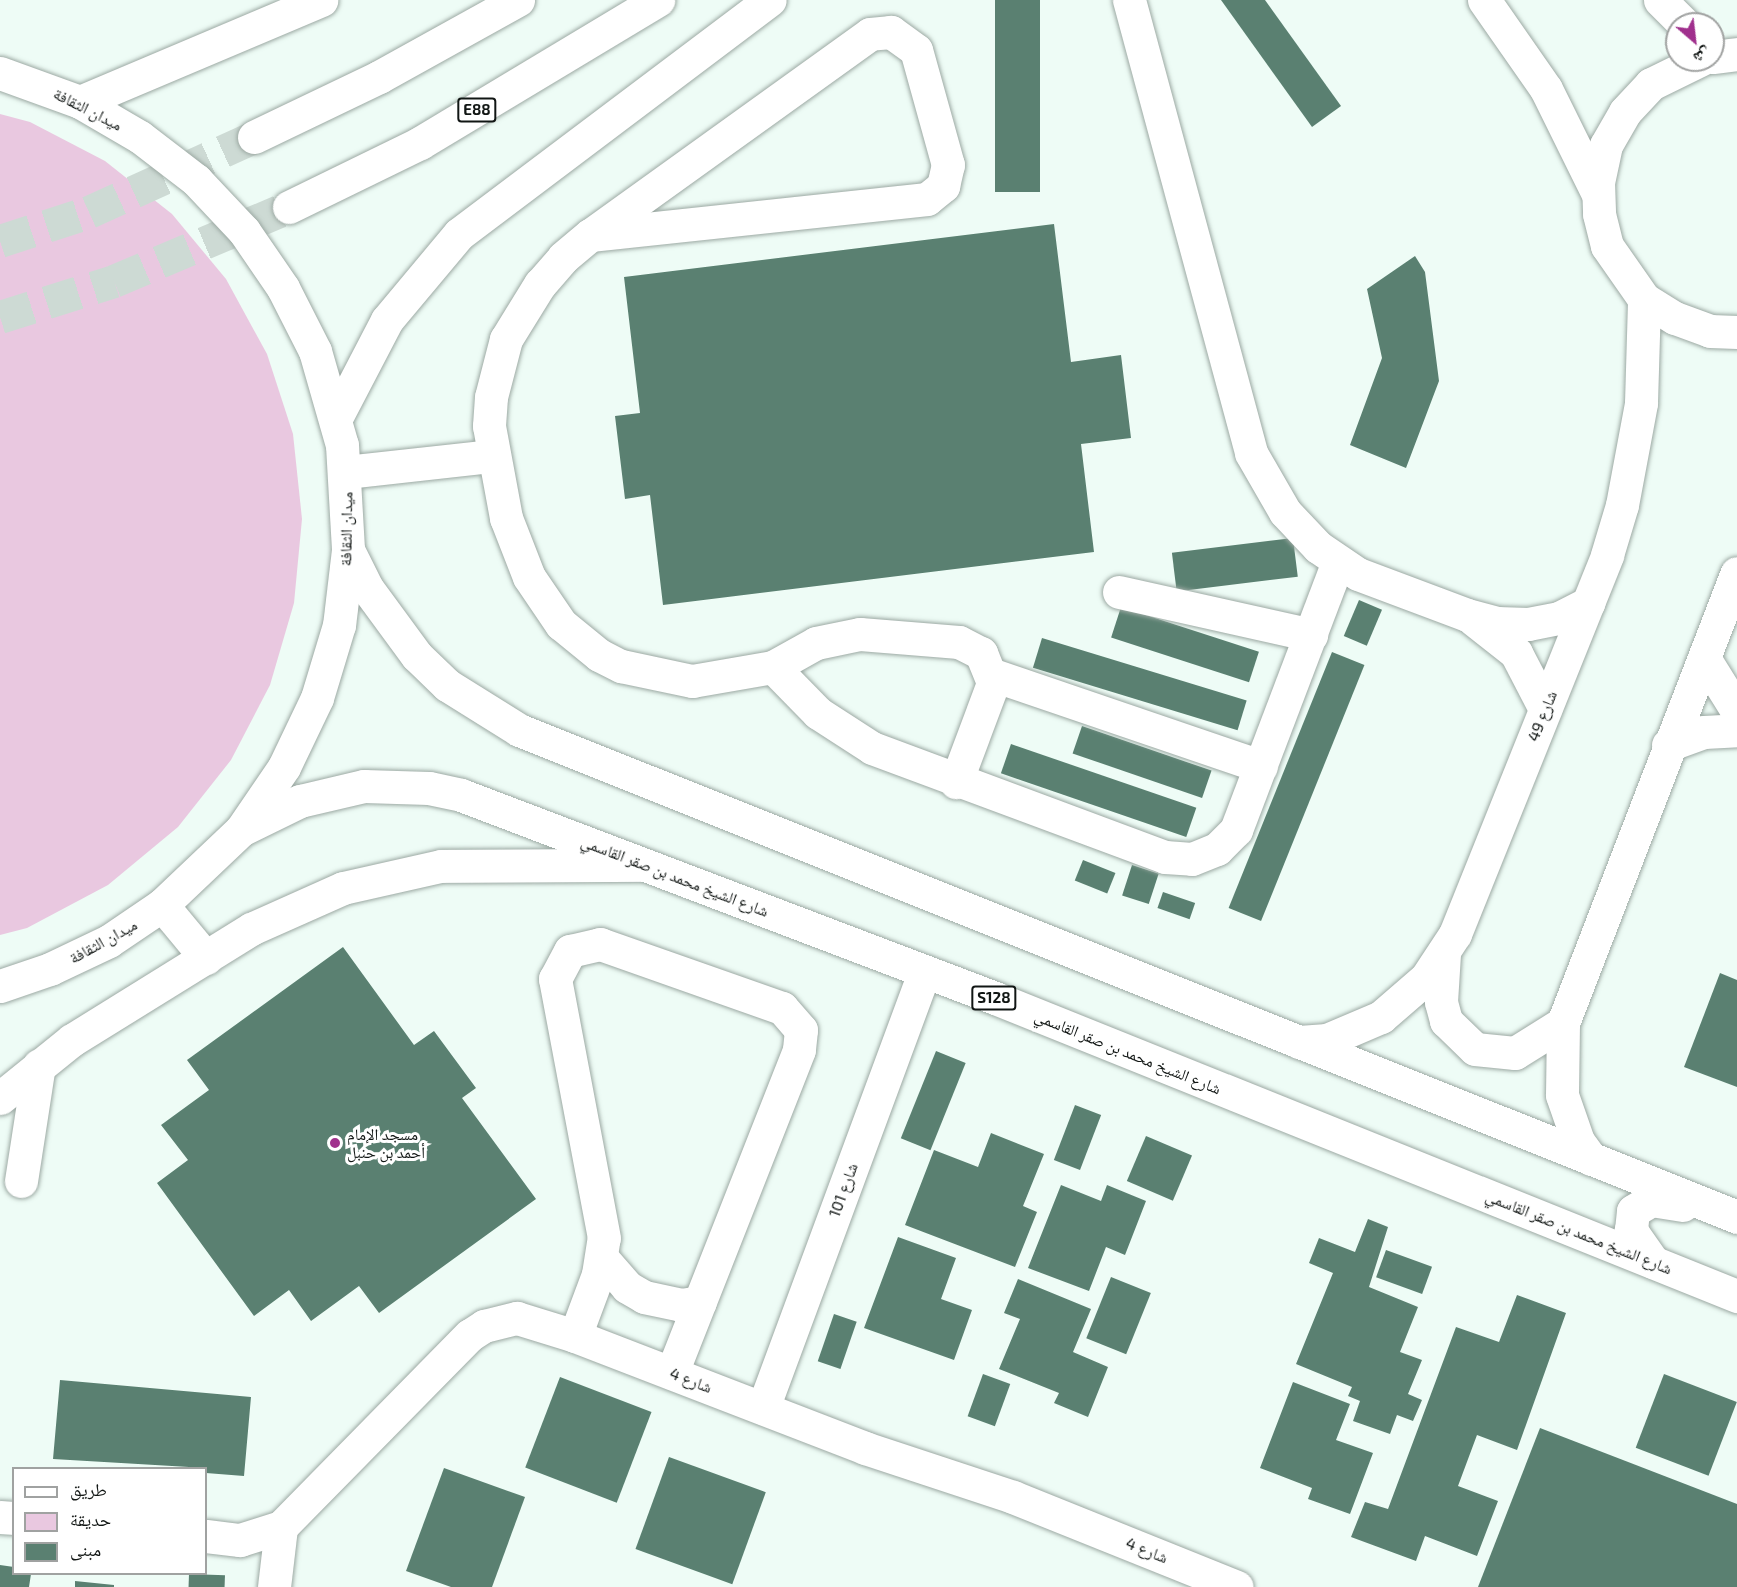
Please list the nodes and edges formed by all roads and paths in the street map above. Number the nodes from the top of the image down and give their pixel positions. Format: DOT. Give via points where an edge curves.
graph roads {
  1 [pos="321,0"];
  2 [pos="518,0"];
  3 [pos="658,0"];
  4 [pos="770,0"];
  5 [pos="1129,0"];
  6 [pos="1484,0"];
  7 [pos="1678,72"];
  8 [pos="0,73"];
  9 [pos="80,102"];
  10 [pos="254,137"];
  11 [pos="1598,194"];
  12 [pos="289,207"];
  13 [pos="590,235"];
  14 [pos="1644,299"];
  15 [pos="1737,332"];
  16 [pos="336,418"];
  17 [pos="492,456"];
  18 [pos="346,472"];
  19 [pos="348,550"];
  20 [pos="1338,562"];
  21 [pos="1737,573"];
  22 [pos="1119,592"];
  23 [pos="1588,603"];
  24 [pos="1467,615"];
  25 [pos="1311,635"];
  26 [pos="1704,658"];
  27 [pos="773,667"];
  28 [pos="993,675"];
  29 [pos="1545,709"];
  30 [pos="1737,711"];
  31 [pos="1737,730"];
  32 [pos="1668,745"];
  33 [pos="1262,766"];
  34 [pos="956,782"];
  35 [pos="241,830"];
  36 [pos="645,865"];
  37 [pos="162,905"];
  38 [pos="1444,954"];
  39 [pos="206,957"];
  40 [pos="924,972"];
  41 [pos="0,986"];
  42 [pos="1563,1023"];
  43 [pos="1299,1042"];
  44 [pos="39,1065"];
  45 [pos="0,1098"];
  46 [pos="1591,1159"];
  47 [pos="21,1181"];
  48 [pos="1727,1214"];
  49 [pos="602,1258"];
  50 [pos="1653,1262"];
  51 [pos="1737,1296"];
  52 [pos="700,1302"];
  53 [pos="575,1336"];
  54 [pos="672,1373"];
  55 [pos="763,1408"];
  56 [pos="281,1527"];
  57 [pos="207,1536"];
  58 [pos="274,1587"];
  59 [pos="1237,1587"];
  1 -- 9 [label="main road"];
  2 -- 10 [label="main road" via="379,77"];
  3 -- 12 [label="main road, E88" via="420,143"];
  4 -- 16 [label="main road" via="459,234 387,320"];
  5 -- 20 [label="main road" via="1251,453 1285,512"];
  6 -- 11 [label="main road" via="1546,89"];
  7 -- 11 [label="main road" via="1651,84 1624,112 1606,145"];
  8 -- 9 [label="main road, ميدان الثقافة"];
  9 -- 16 [label="main road, ميدان الثقافة" via="140,137 196,180 244,231 283,288 315,351"];
  11 -- 14 [label="main road" via="1608,246"];
  13 -- 13 [label="main road" via="870,34 901,36 916,51 948,165 943,186 927,199"];
  13 -- 17 [label="main road" via="540,284 506,339 491,397"];
  14 -- 15 [label="main road" via="1675,318 1710,331"];
  14 -- 23 [label="main road, شارع 49" via="1644,351 1634,454 1607,555"];
  16 -- 18 [label="main road, ميدان الثقافة"];
  17 -- 18 [label="main road"];
  17 -- 27 [label="main road" via="506,518 529,577 545,605 579,640 621,666 668,679 692,681"];
  18 -- 19 [label="main road, ميدان الثقافة"];
  19 -- 35 [label="main road, ميدان الثقافة" via="339,625 317,698 284,767"];
  19 -- 43 [label="main road" via="367,588 417,656 447,685 519,730"];
  20 -- 24 [label="main road" via="1378,583"];
  20 -- 25 [label="main road"];
  21 -- 26 [label="main road"];
  22 -- 25 [label="main road"];
  23 -- 24 [label="main road" via="1559,618 1528,624 1497,623"];
  23 -- 29 [label="main road, شارع 49"];
  24 -- 29 [label="main road" via="1516,653"];
  25 -- 33 [label="main road"];
  26 -- 30 [label="main road"];
  26 -- 32 [label="main road"];
  27 -- 28 [label="main road" via="816,643 882,633 971,646 989,663"];
  27 -- 34 [label="main road" via="844,733"];
  28 -- 33 [label="main road"];
  28 -- 34 [label="main road"];
  29 -- 38 [label="main road, شارع 49"];
  31 -- 32 [label="main road" via="1704,732"];
  32 -- 42 [label="main road"];
  33 -- 34 [label="main road" via="1228,841 1205,855 1178,860"];
  35 -- 36 [label="main road, شارع الشيخ محمد بن صقر القاسمي / S128" via="270,813 332,792 364,786 429,788 492,805"];
  35 -- 37 [label="main road, ميدان الثقافة"];
  36 -- 39 [label="main road" via="492,863 391,874 296,906"];
  36 -- 40 [label="main road, شارع الشيخ محمد بن صقر القاسمي / S128"];
  37 -- 39 [label="main road"];
  37 -- 41 [label="main road, ميدان الثقافة" via="109,941 50,969"];
  38 -- 42 [label="main road" via="1441,1002 1446,1021 1475,1049 1515,1053"];
  38 -- 43 [label="main road, شارع 49" via="1406,999 1381,1017 1327,1040"];
  39 -- 44 [label="main road"];
  40 -- 50 [label="main road, شارع الشيخ محمد بن صقر القاسمي / S128"];
  40 -- 55 [label="main road, شارع 101"];
  42 -- 46 [label="main road" via="1562,1095 1578,1141"];
  43 -- 46 [label="main road"];
  44 -- 45 [label="main road"];
  44 -- 47 [label="main road"];
  46 -- 48 [label="main road"];
  48 -- 50 [label="main road" via="1651,1200 1641,1204 1633,1211 1631,1230"];
  49 -- 52 [label="main road" via="627,1287 644,1297 681,1305"];
  49 -- 52 [label="main road" via="602,1217 555,979 562,959 589,944 782,1008 801,1030 799,1050"];
  49 -- 53 [label="main road"];
  50 -- 51 [label="main road, شارع الشيخ محمد بن صقر القاسمي / S128"];
  52 -- 54 [label="main road"];
  53 -- 54 [label="main road, شارع 4"];
  53 -- 56 [label="main road, شارع 4" via="517,1318 484,1326"];
  54 -- 55 [label="main road, شارع 4"];
  55 -- 59 [label="main road, شارع 4" via="1073,1520"];
  56 -- 57 [label="main road, شارع 4" via="240,1540"];
  56 -- 58 [label="main road"];
}
